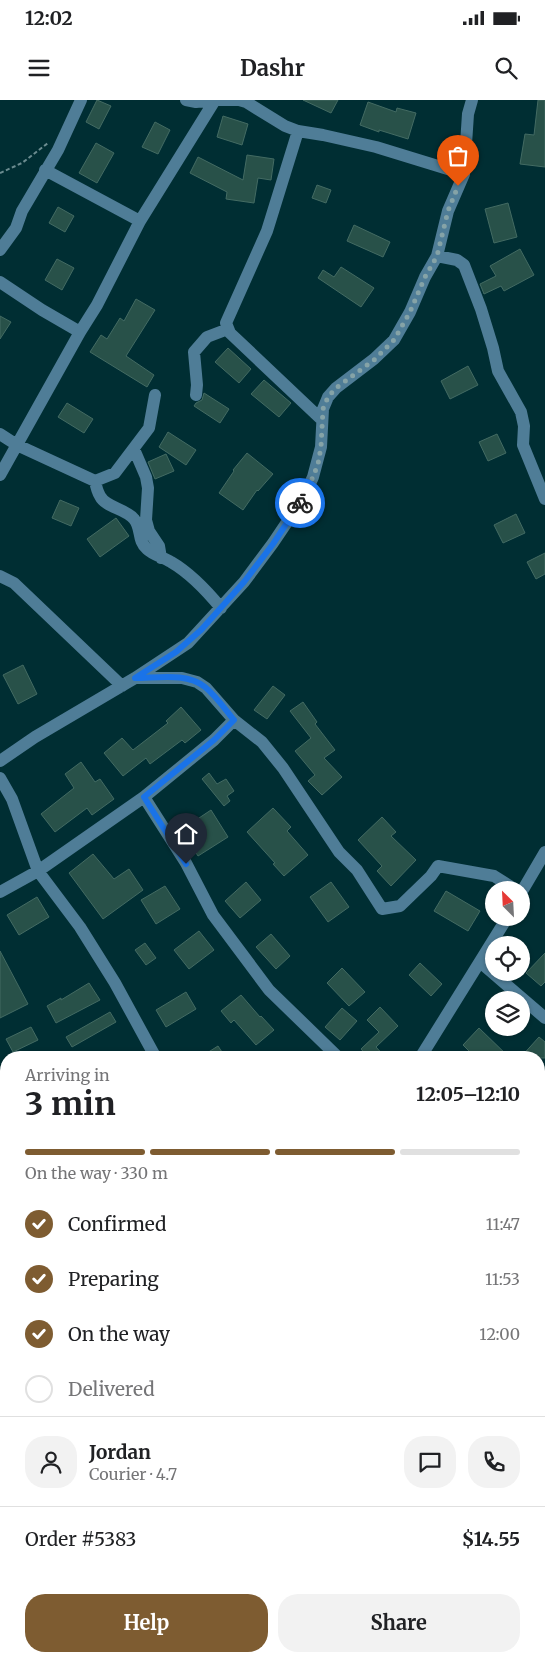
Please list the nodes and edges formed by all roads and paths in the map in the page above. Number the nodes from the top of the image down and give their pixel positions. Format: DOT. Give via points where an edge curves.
graph roads {
  1 [pos="81,100"];
  2 [pos="186,100"];
  3 [pos="216,100"];
  4 [pos="472,100"];
  5 [pos="298,131"];
  6 [pos="65,135"];
  7 [pos="45,170"];
  8 [pos="0,173"];
  9 [pos="464,174"];
  10 [pos="140,221"];
  11 [pos="0,250"];
  12 [pos="437,256"];
  13 [pos="0,282"];
  14 [pos="228,329"];
  15 [pos="80,332"];
  16 [pos="154,395"];
  17 [pos="196,395"];
  18 [pos="322,420"];
  19 [pos="0,434"];
  20 [pos="17,445"];
  21 [pos="134,449"];
  22 [pos="0,475"];
  23 [pos="95,481"];
  24 [pos="545,499"];
  25 [pos="162,558"];
  26 [pos="0,576"];
  27 [pos="221,608"];
  28 [pos="135,678"];
  29 [pos="122,686"];
  30 [pos="234,720"];
  31 [pos="0,761"];
  32 [pos="0,778"];
  33 [pos="144,797"];
  34 [pos="545,852"];
  35 [pos="38,871"];
  36 [pos="502,881"];
  37 [pos="528,881"];
  38 [pos="0,892"];
  39 [pos="502,926"];
  40 [pos="480,962"];
  41 [pos="545,1018"];
  42 [pos="152,1051"];
  43 [pos="332,1051"];
  44 [pos="424,1051"];
  1 -- 6 [label="street"];
  2 -- 3 [label="street"];
  3 -- 5 [label="street" via="246,102"];
  3 -- 10 [label="street"];
  4 -- 9 [label="street"];
  5 -- 9 [label="street" via="376,147"];
  5 -- 14 [label="street" via="267,231 226,323"];
  6 -- 7 [label="street"];
  6 -- 8 [label="path"];
  7 -- 10 [label="street"];
  7 -- 11 [label="street" via="16,228"];
  9 -- 12 [label="street" via="448,211"];
  10 -- 15 [label="street"];
  12 -- 18 [label="street" via="394,340 374,360 336,388 328,397"];
  12 -- 24 [label="street" via="457,260 464,265 481,309 498,371 521,412 523,445"];
  13 -- 15 [label="street"];
  14 -- 17 [label="street" via="207,337 194,352"];
  14 -- 18 [label="street"];
  15 -- 20 [label="street"];
  16 -- 21 [label="street" via="149,428"];
  18 -- 27 [label="street" via="318,464 304,497 273,544"];
  19 -- 20 [label="street"];
  20 -- 22 [label="street"];
  20 -- 23 [label="street"];
  21 -- 23 [label="street" via="115,473"];
  21 -- 25 [label="street" via="148,488 146,520"];
  23 -- 25 [label="street" via="100,497 134,518 142,544"];
  25 -- 27 [label="street" via="188,574"];
  26 -- 29 [label="street" via="14,584"];
  27 -- 28 [label="street" via="188,643"];
  28 -- 29 [label="street"];
  28 -- 30 [label="street" via="182,678 197,682"];
  29 -- 31 [label="street"];
  30 -- 33 [label="street"];
  30 -- 36 [label="street" via="262,742 283,768 382,909 400,906 438,866 494,876"];
  32 -- 35 [label="street" via="12,799"];
  33 -- 35 [label="street"];
  33 -- 43 [label="street" via="213,915 269,990"];
  34 -- 37 [label="street"];
  35 -- 38 [label="street"];
  35 -- 42 [label="street" via="80,927"];
  39 -- 40 [label="street"];
  40 -- 41 [label="street"];
  40 -- 44 [label="street"];
}
